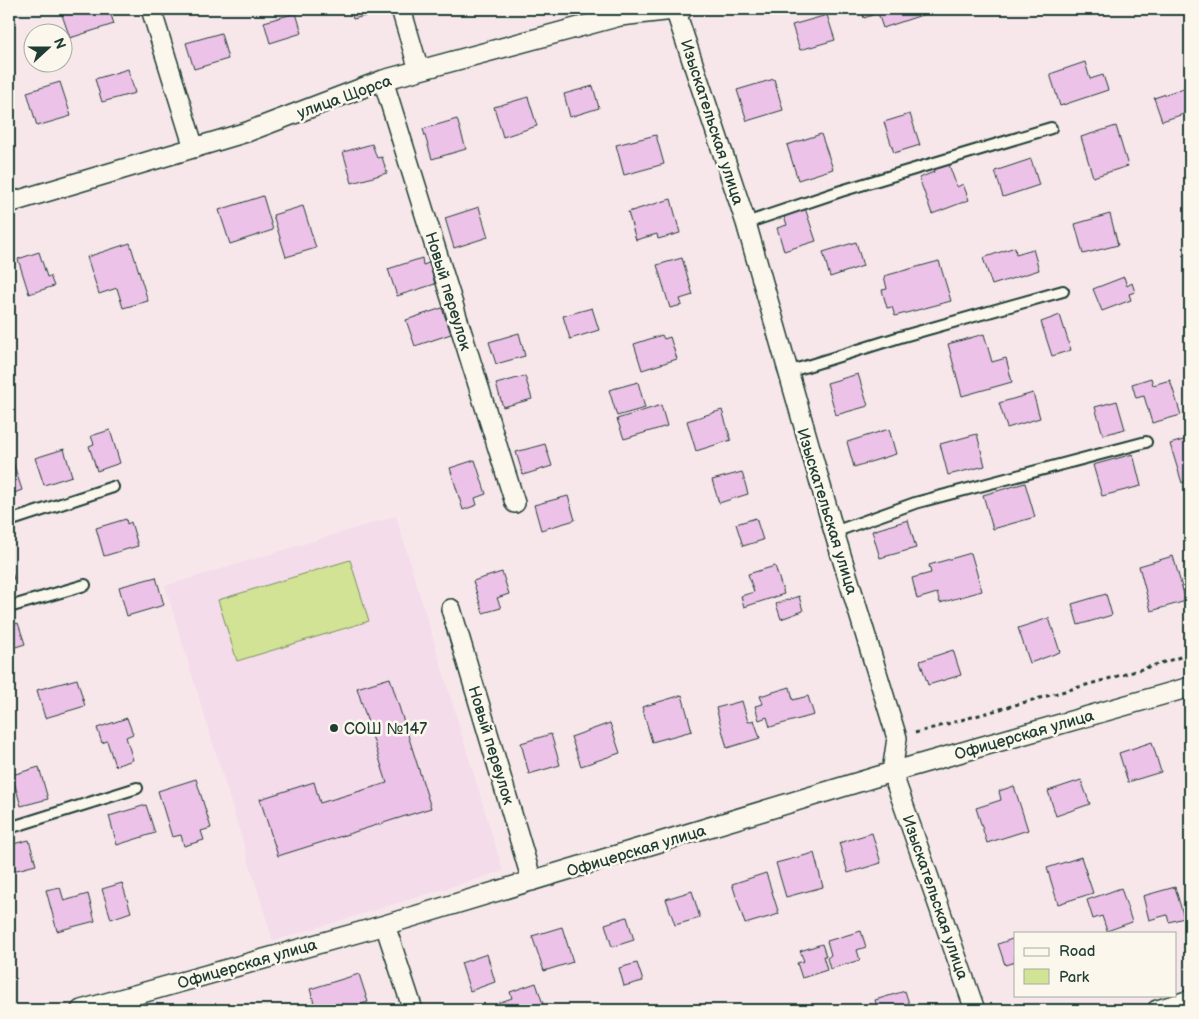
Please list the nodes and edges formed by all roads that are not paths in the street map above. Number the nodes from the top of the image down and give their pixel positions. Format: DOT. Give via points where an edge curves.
graph roads {
  1 [pos="151,9"];
  2 [pos="401,9"];
  3 [pos="678,9"];
  4 [pos="419,70"];
  5 [pos="383,80"];
  6 [pos="1051,128"];
  7 [pos="194,148"];
  8 [pos="9,203"];
  9 [pos="746,223"];
  10 [pos="1063,291"];
  11 [pos="788,372"];
  12 [pos="1146,442"];
  13 [pos="113,487"];
  14 [pos="515,503"];
  15 [pos="9,521"];
  16 [pos="834,532"];
  17 [pos="85,585"];
  18 [pos="9,607"];
  19 [pos="451,609"];
  20 [pos="1190,686"];
  21 [pos="892,772"];
  22 [pos="137,788"];
  23 [pos="9,828"];
  24 [pos="532,881"];
  25 [pos="385,925"];
  26 [pos="1190,1000"];
  27 [pos="81,1010"];
  28 [pos="413,1010"];
  29 [pos="976,1010"];
  30 [pos="1157,1010"];
  1 -- 7 [label="street"];
  2 -- 4 [label="street"];
  3 -- 4 [label="street, улица Щорса" via="620,16"];
  3 -- 9 [label="street, Изыскательская улица"];
  4 -- 5 [label="street, улица Щорса"];
  5 -- 7 [label="street, улица Щорса" via="247,132"];
  5 -- 14 [label="street, Новый переулок"];
  6 -- 9 [label="lane"];
  7 -- 8 [label="street, улица Щорса"];
  9 -- 11 [label="street, Изыскательская улица"];
  10 -- 11 [label="lane"];
  11 -- 16 [label="street, Изыскательская улица"];
  12 -- 16 [label="lane" via="915,503"];
  13 -- 15 [label="lane"];
  16 -- 21 [label="street, Изыскательская улица" via="897,738"];
  17 -- 18 [label="lane"];
  19 -- 24 [label="street, Новый переулок"];
  20 -- 21 [label="street, Офицерская улица"];
  21 -- 24 [label="street, Офицерская улица"];
  21 -- 29 [label="street, Изыскательская улица"];
  22 -- 23 [label="lane"];
  24 -- 25 [label="street, Офицерская улица"];
  25 -- 27 [label="street, Офицерская улица"];
  25 -- 28 [label="street"];
  26 -- 30 [label="street"];
}
